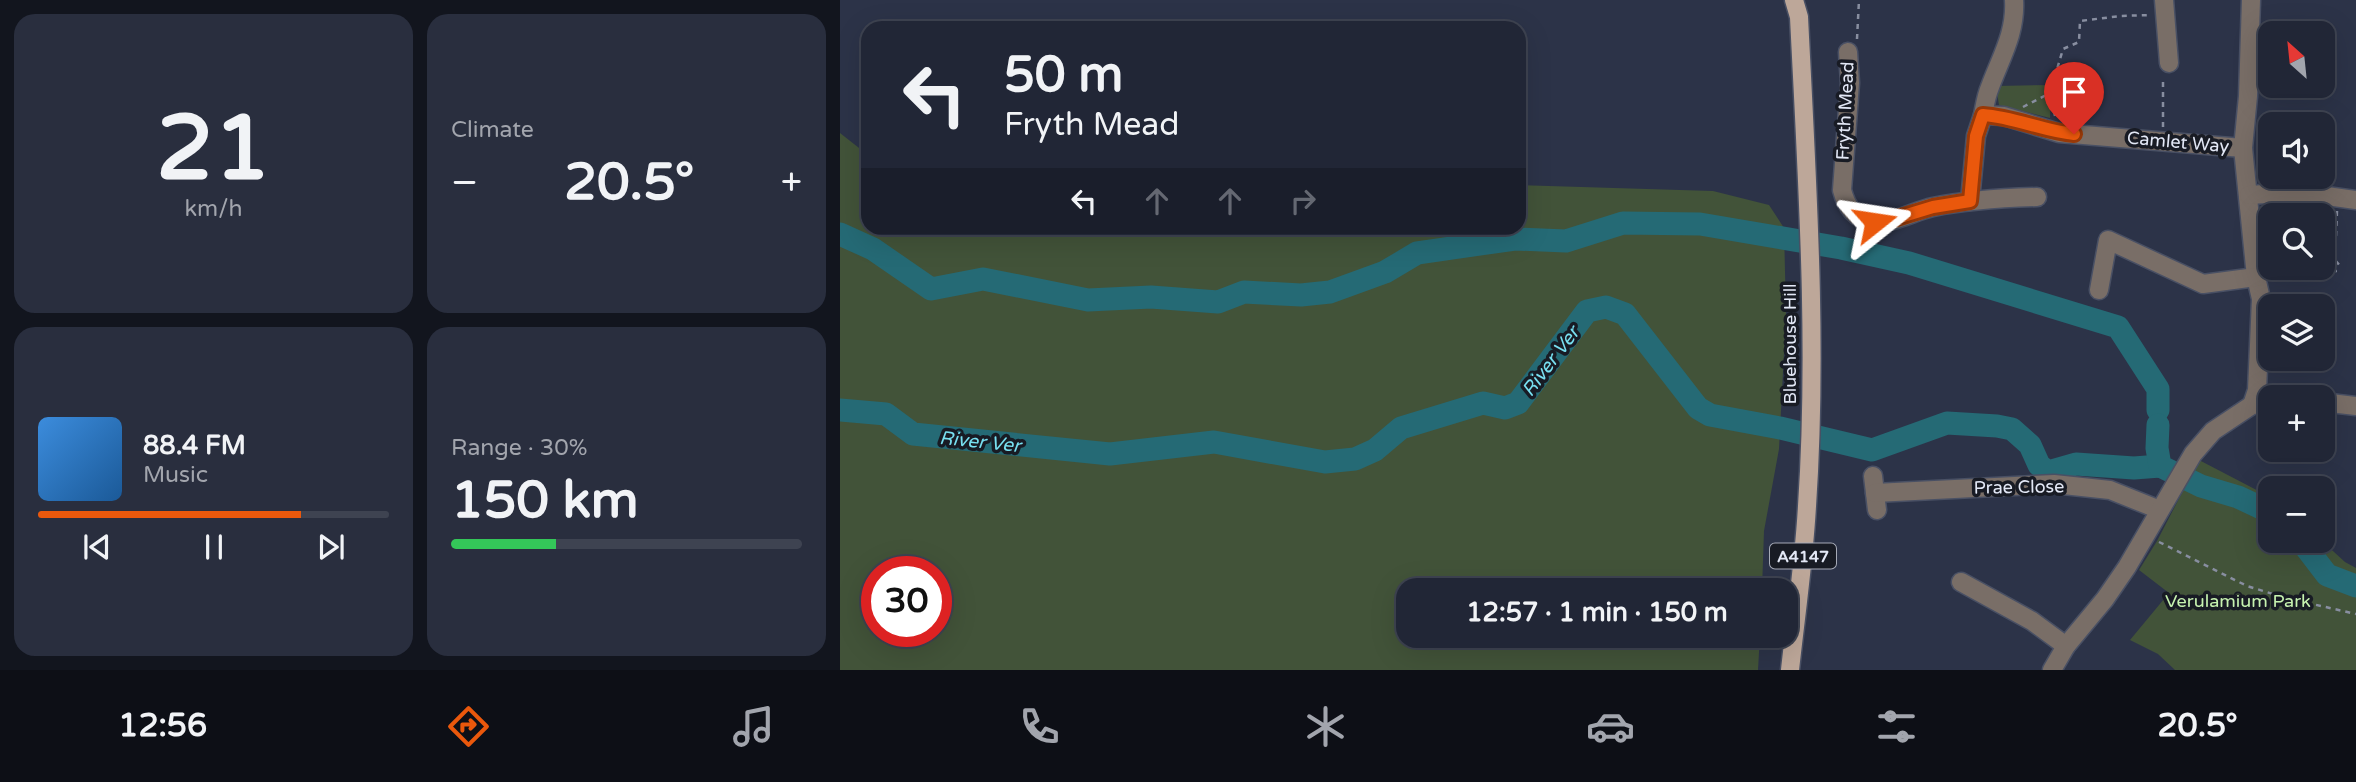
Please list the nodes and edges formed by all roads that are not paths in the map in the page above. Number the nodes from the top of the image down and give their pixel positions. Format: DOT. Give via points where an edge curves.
graph roads {
  1 [pos="2014,0"];
  2 [pos="2252,0"];
  3 [pos="1799,6"];
  4 [pos="2164,7"];
  5 [pos="1846,63"];
  6 [pos="2169,63"];
  7 [pos="1983,115"];
  8 [pos="2243,148"];
  9 [pos="2249,195"];
  10 [pos="2347,199"];
  11 [pos="1970,201"];
  12 [pos="2027,201"];
  13 [pos="2256,276"];
  14 [pos="2099,290"];
  15 [pos="2258,385"];
  16 [pos="2335,404"];
  17 [pos="2258,406"];
  18 [pos="2356,406"];
  19 [pos="1875,493"];
  20 [pos="2160,510"];
  21 [pos="1961,582"];
  22 [pos="2066,646"];
  23 [pos="1790,670"];
  24 [pos="2052,670"];
  1 -- 7 [label="street" via="2015,19 2008,45"];
  2 -- 8 [label="street"];
  3 -- 23 [label="main road, Bluehouse Hill / A4147" via="1811,271 1810,435"];
  4 -- 6 [label="street" via="2161,45"];
  5 -- 11 [label="street, Fryth Mead" via="1850,83 1842,190 1850,209 1866,220 1887,221"];
  7 -- 8 [label="street, Camlet Way" via="2004,116 2059,133"];
  7 -- 11 [label="street" via="1976,136"];
  8 -- 9 [label="street"];
  9 -- 10 [label="street" via="2298,192"];
  9 -- 13 [label="street"];
  11 -- 12 [label="street, Fryth Mead"];
  13 -- 14 [label="street" via="2203,284 2108,240"];
  13 -- 15 [label="street" via="2261,299"];
  16 -- 18 [label="street"];
  17 -- 20 [label="street" via="2213,431 2198,447"];
  19 -- 20 [label="street, Prae Close" via="2078,486 2110,489"];
  20 -- 22 [label="street" via="2117,583"];
  21 -- 22 [label="street" via="2032,621"];
  22 -- 24 [label="street"];
}
